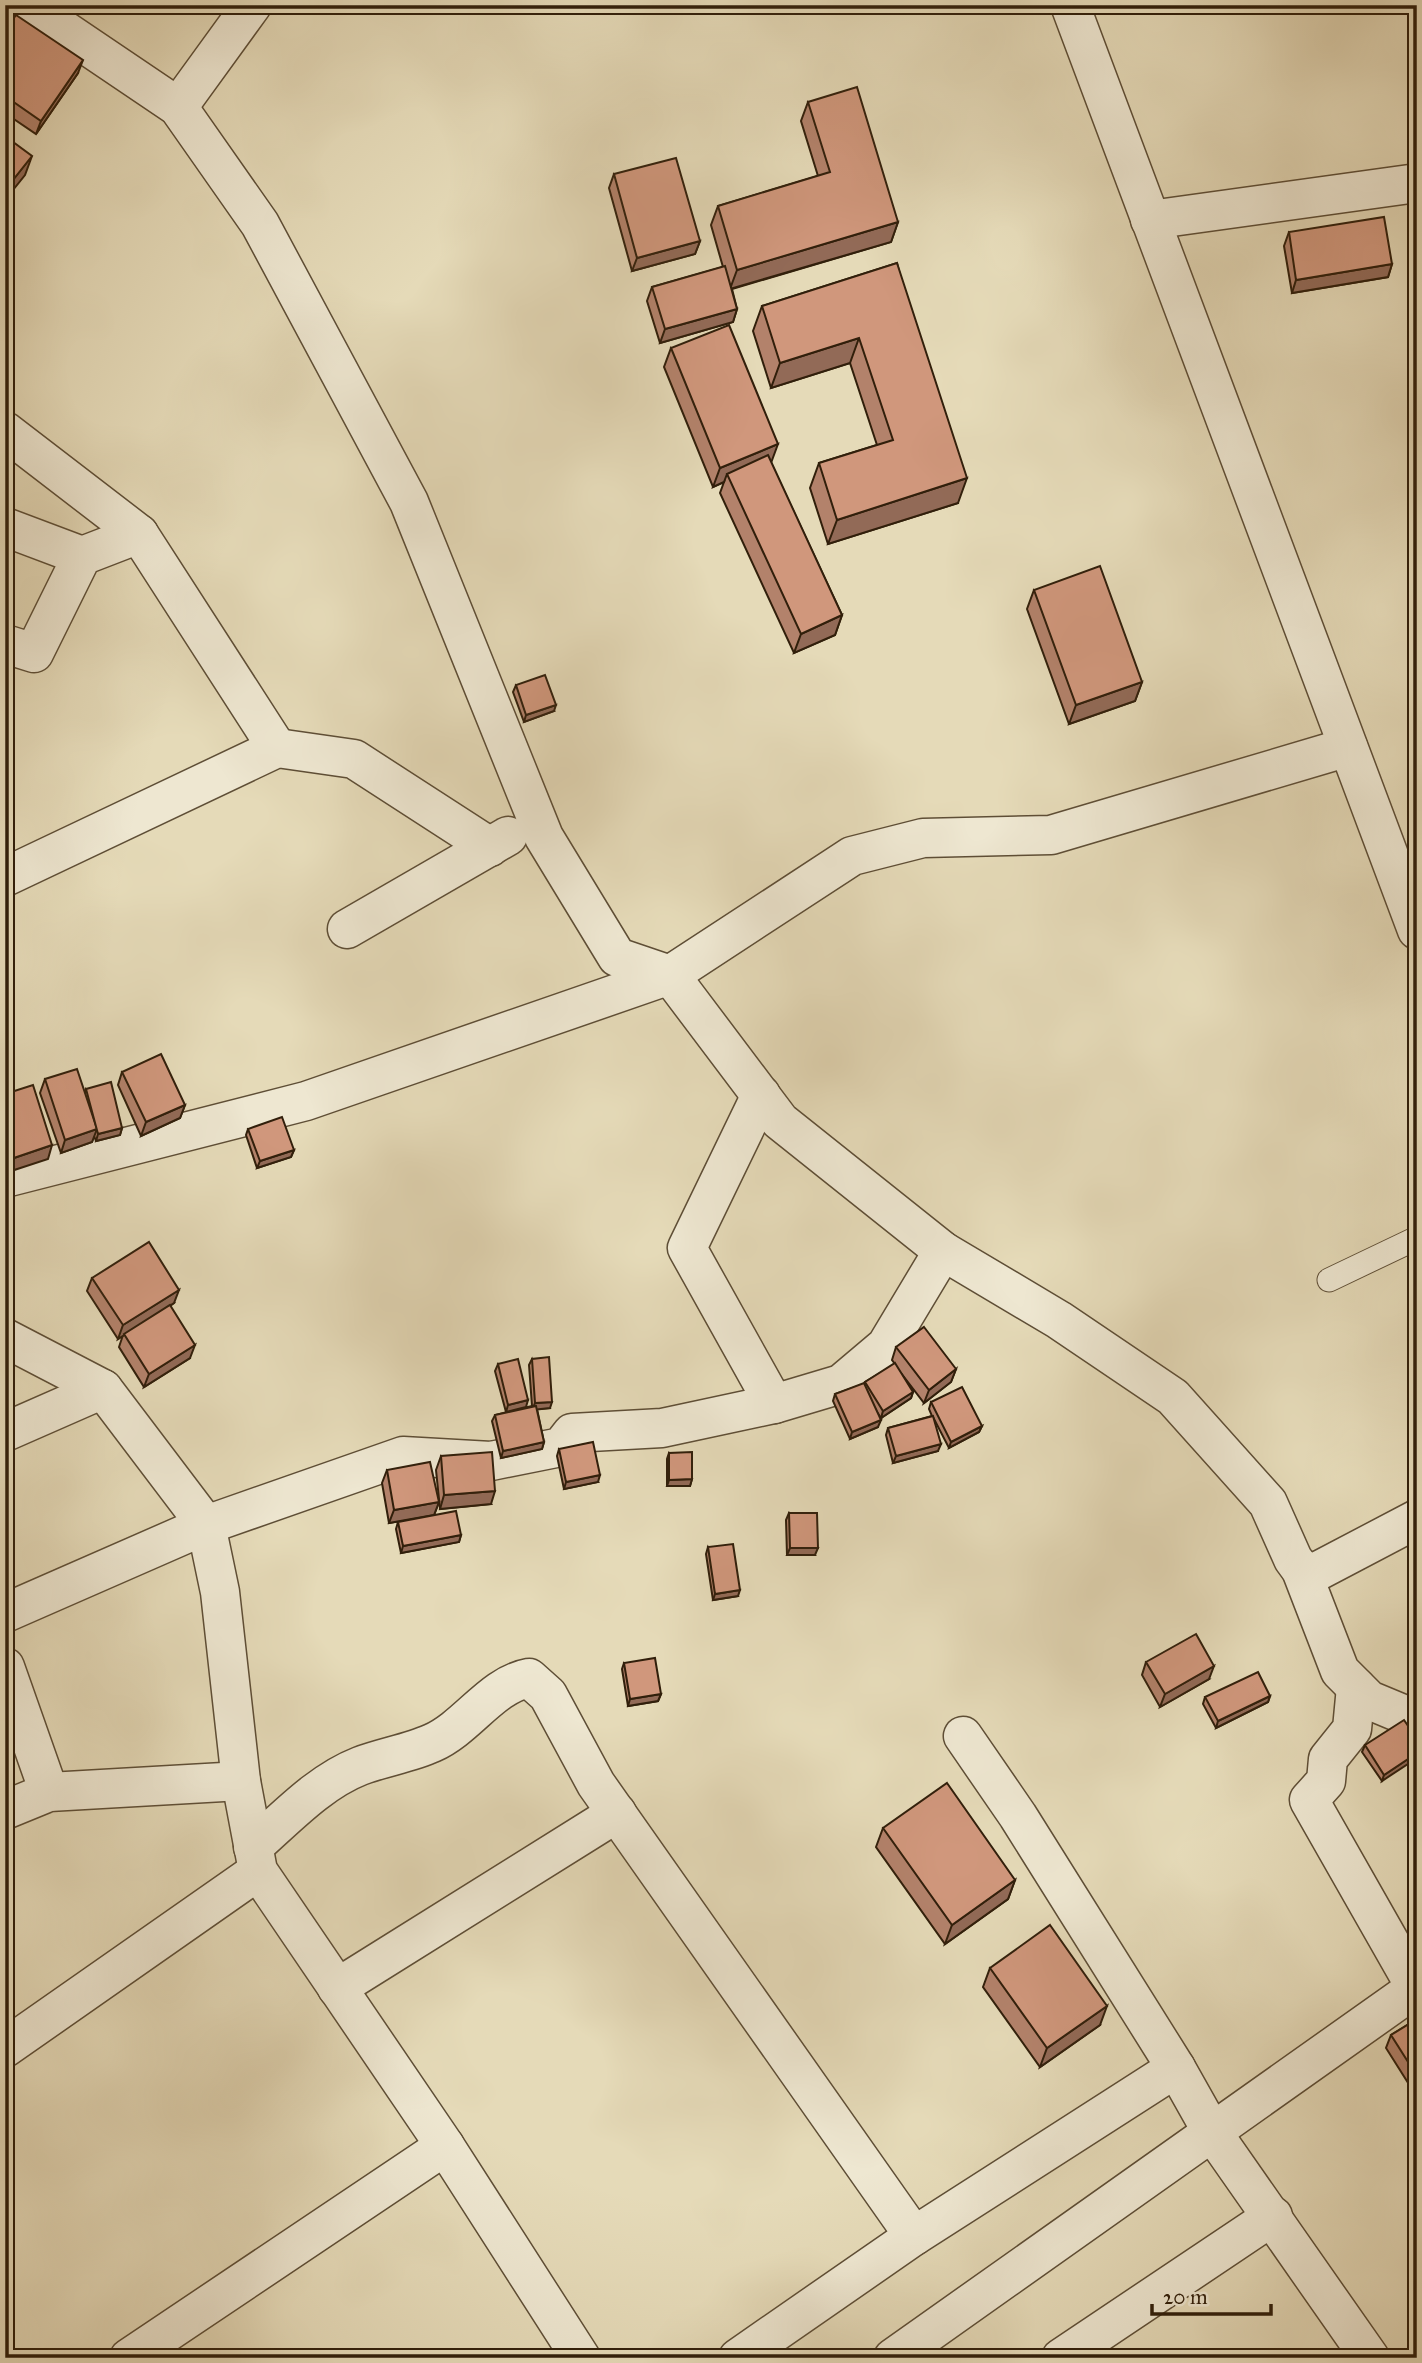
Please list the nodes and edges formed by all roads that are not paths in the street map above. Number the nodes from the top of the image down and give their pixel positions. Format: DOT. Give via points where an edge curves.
graph roads {
  1 [pos="27,5"];
  2 [pos="252,5"];
  3 [pos="1070,5"];
  4 [pos="178,107"];
  5 [pos="1417,183"];
  6 [pos="1150,219"];
  7 [pos="5,431"];
  8 [pos="5,527"];
  9 [pos="139,534"];
  10 [pos="82,556"];
  11 [pos="5,644"];
  12 [pos="1348,747"];
  13 [pos="276,748"];
  14 [pos="537,819"];
  15 [pos="490,847"];
  16 [pos="8,876"];
  17 [pos="347,929"];
  18 [pos="1417,930"];
  19 [pos="670,975"];
  20 [pos="761,1095"];
  21 [pos="5,1178"];
  22 [pos="1417,1238"];
  23 [pos="943,1251"];
  24 [pos="1329,1280"];
  25 [pos="5,1338"];
  26 [pos="103,1389"];
  27 [pos="774,1404"];
  28 [pos="5,1432"];
  29 [pos="1417,1519"];
  30 [pos="206,1525"];
  31 [pos="1301,1570"];
  32 [pos="5,1613"];
  33 [pos="5,1667"];
  34 [pos="1356,1687"];
  35 [pos="1417,1720"];
  36 [pos="963,1736"];
  37 [pos="241,1781"];
  38 [pos="49,1792"];
  39 [pos="5,1810"];
  40 [pos="617,1813"];
  41 [pos="255,1859"];
  42 [pos="337,1988"];
  43 [pos="1416,1988"];
  44 [pos="5,2048"];
  45 [pos="1176,2068"];
  46 [pos="1212,2132"];
  47 [pos="445,2146"];
  48 [pos="1273,2216"];
  49 [pos="914,2236"];
  50 [pos="129,2358"];
  51 [pos="581,2358"];
  52 [pos="738,2358"];
  53 [pos="893,2358"];
  54 [pos="1061,2358"];
  55 [pos="1370,2358"];
  1 -- 4 [label="street"];
  2 -- 4 [label="street"];
  3 -- 6 [label="street"];
  4 -- 14 [label="street" via="260,224 409,502"];
  5 -- 6 [label="street"];
  6 -- 12 [label="street"];
  7 -- 9 [label="street"];
  8 -- 10 [label="street"];
  9 -- 10 [label="street"];
  9 -- 13 [label="street"];
  10 -- 11 [label="street" via="34,653"];
  12 -- 18 [label="street"];
  12 -- 19 [label="street" via="1051,835 923,838 852,856"];
  13 -- 15 [label="street" via="355,759"];
  13 -- 16 [label="street"];
  14 -- 15 [label="street"];
  14 -- 19 [label="street" via="617,957"];
  15 -- 17 [label="street"];
  19 -- 20 [label="street"];
  19 -- 21 [label="street" via="306,1101"];
  20 -- 23 [label="street" via="780,1121"];
  20 -- 27 [label="street" via="687,1248"];
  22 -- 24 [label="lane"];
  23 -- 27 [label="street" via="886,1346 841,1384"];
  23 -- 31 [label="street" via="1059,1320 1172,1397 1268,1503"];
  25 -- 26 [label="street"];
  26 -- 28 [label="street"];
  26 -- 30 [label="street"];
  27 -- 30 [label="street" via="662,1428 572,1433 561,1447 491,1461 403,1456"];
  29 -- 31 [label="street" via="1316,1572"];
  30 -- 32 [label="street"];
  30 -- 37 [label="street" via="221,1602"];
  31 -- 34 [label="street" via="1340,1671"];
  33 -- 38 [label="street"];
  34 -- 35 [label="street" via="1369,1700"];
  34 -- 43 [label="street" via="1352,1729 1328,1759 1326,1782 1310,1800"];
  36 -- 45 [label="street"];
  37 -- 38 [label="street"];
  37 -- 41 [label="street"];
  38 -- 39 [label="street"];
  40 -- 41 [label="street" via="548,1695 529,1678 512,1681 464,1723 432,1743 326,1783"];
  40 -- 42 [label="street"];
  40 -- 49 [label="street"];
  41 -- 42 [label="street"];
  41 -- 44 [label="street"];
  42 -- 47 [label="street"];
  43 -- 46 [label="street"];
  45 -- 46 [label="street"];
  45 -- 49 [label="street"];
  46 -- 48 [label="street"];
  46 -- 53 [label="street"];
  47 -- 50 [label="street"];
  47 -- 51 [label="street"];
  48 -- 54 [label="street"];
  48 -- 55 [label="street"];
  49 -- 52 [label="street"];
}
